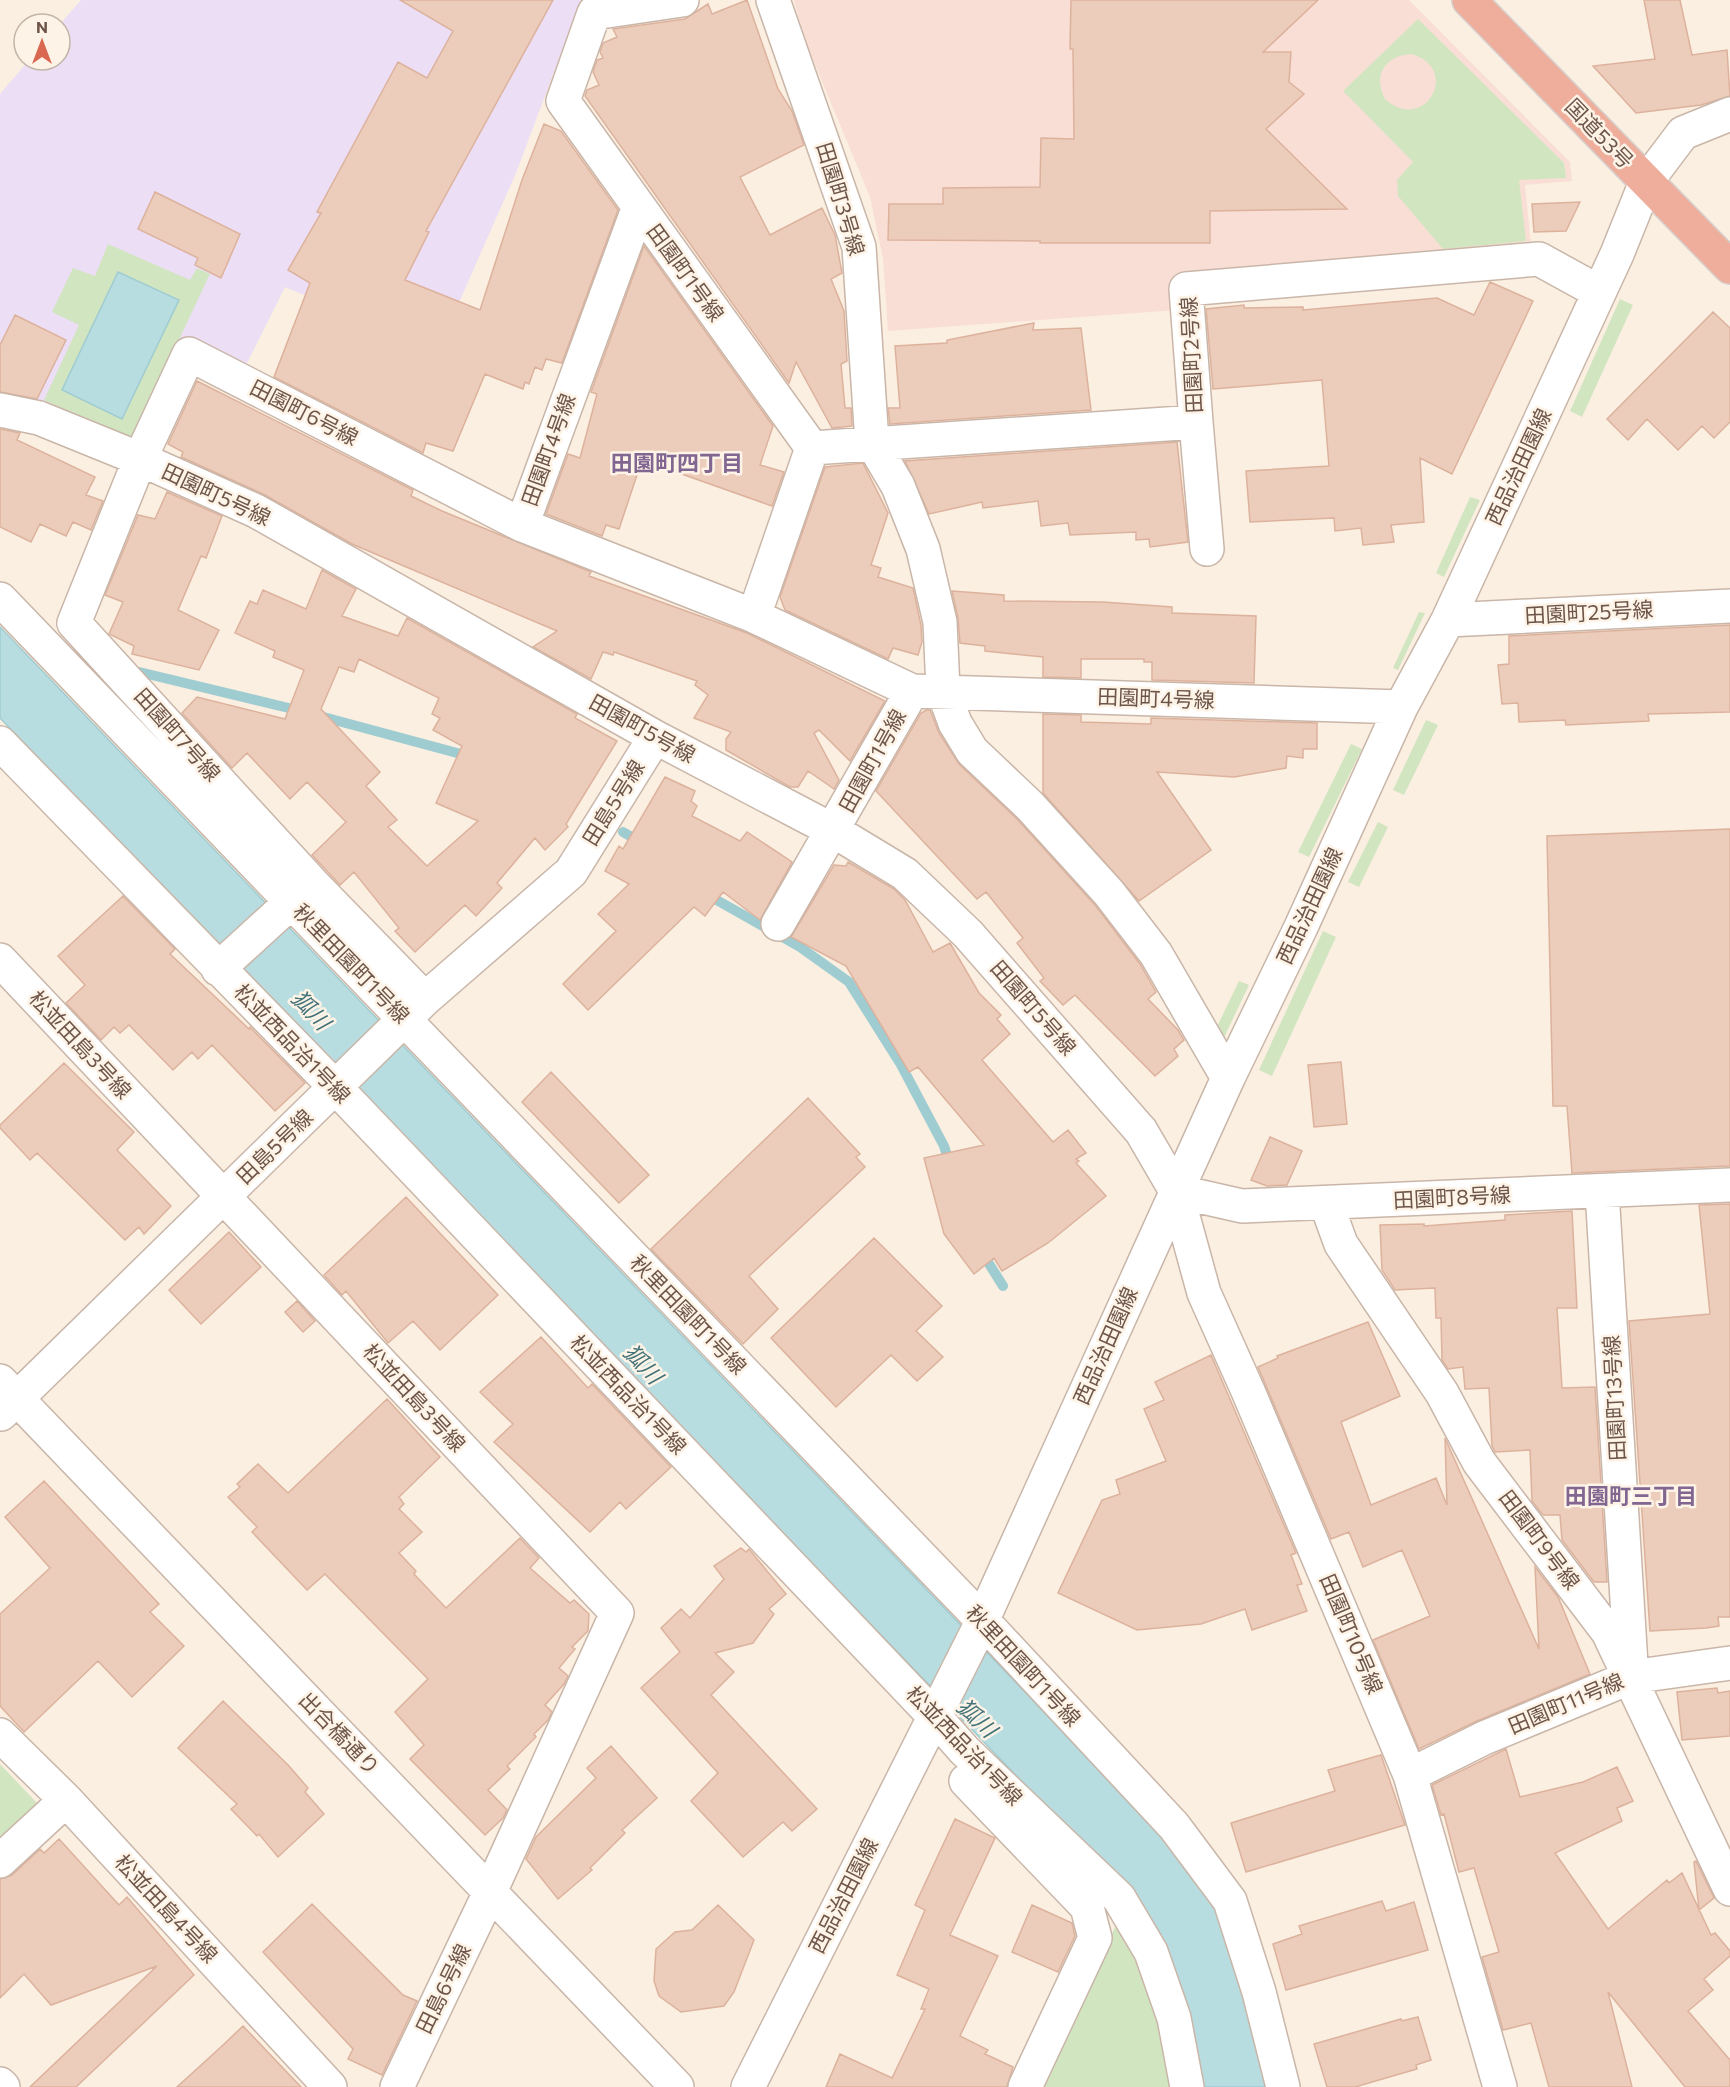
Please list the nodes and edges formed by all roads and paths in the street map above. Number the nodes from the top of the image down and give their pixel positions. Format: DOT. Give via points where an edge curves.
graph roads {
  1 [pos="682,0"];
  2 [pos="773,0"];
  3 [pos="1469,0"];
  4 [pos="1730,114"];
  5 [pos="1646,182"];
  6 [pos="638,209"];
  7 [pos="1730,267"];
  8 [pos="1599,292"];
  9 [pos="0,410"];
  10 [pos="1196,422"];
  11 [pos="872,442"];
  12 [pos="813,448"];
  13 [pos="140,459"];
  14 [pos="522,525"];
  15 [pos="1206,549"];
  16 [pos="0,599"];
  17 [pos="1730,606"];
  18 [pos="754,616"];
  19 [pos="1448,620"];
  20 [pos="927,690"];
  21 [pos="1401,707"];
  22 [pos="655,737"];
  23 [pos="0,743"];
  24 [pos="834,831"];
  25 [pos="295,898"];
  26 [pos="778,924"];
  27 [pos="0,960"];
  28 [pos="225,962"];
  29 [pos="409,1015"];
  30 [pos="1228,1078"];
  31 [pos="340,1085"];
  32 [pos="1730,1185"];
  33 [pos="1176,1191"];
  34 [pos="1602,1191"];
  35 [pos="224,1198"];
  36 [pos="1326,1203"];
  37 [pos="6,1399"];
  38 [pos="980,1625"];
  39 [pos="1730,1663"];
  40 [pos="1632,1677"];
  41 [pos="937,1711"];
  42 [pos="0,1735"];
  43 [pos="964,1750"];
  44 [pos="1410,1775"];
  45 [pos="66,1800"];
  46 [pos="0,1861"];
  47 [pos="1730,1889"];
  48 [pos="490,1892"];
  49 [pos="330,2087"];
  50 [pos="396,2087"];
  51 [pos="677,2087"];
  52 [pos="748,2087"];
  53 [pos="1026,2087"];
  54 [pos="1187,2087"];
  55 [pos="1283,2087"];
  56 [pos="1500,2087"];
  1 -- 6 [label="street, 田園町1号線" via="594,13 562,101"];
  2 -- 11 [label="street, 田園町3号線" via="859,247"];
  3 -- 5 [label="highway, 国道53号"];
  4 -- 5 [label="street, 西品治田園線" via="1683,133"];
  5 -- 7 [label="highway, 国道53号"];
  5 -- 8 [label="street, 西品治田園線"];
  6 -- 12 [label="street, 田園町1号線"];
  6 -- 14 [label="street, 田園町4号線"];
  8 -- 10 [label="street, 田園町2号線" via="1539,259 1186,289"];
  8 -- 19 [label="street, 西品治田園線"];
  9 -- 13 [label="street, 田園町5号線" via="39,418"];
  10 -- 11 [label="street, 田園町2号線"];
  10 -- 15 [label="street"];
  11 -- 12 [label="street, 田園町2号線"];
  11 -- 20 [label="street" via="898,486 923,549 940,622"];
  12 -- 18 [label="street"];
  13 -- 14 [label="street, 田園町6号線" via="189,354"];
  13 -- 22 [label="street, 田園町5号線" via="256,511"];
  13 -- 25 [label="street, 田園町7号線" via="74,623"];
  14 -- 18 [label="street, 田園町4号線"];
  16 -- 25 [label="street, 秋里田園町1号線"];
  17 -- 19 [label="street, 田園町25号線"];
  18 -- 20 [label="street, 田園町4号線"];
  19 -- 21 [label="street, 西品治田園線"];
  20 -- 21 [label="street, 田園町4号線"];
  20 -- 24 [label="street, 田園町1号線"];
  20 -- 30 [label="street" via="972,751 1030,806 1109,893 1156,954"];
  21 -- 30 [label="street, 西品治田園線"];
  22 -- 24 [label="street, 田園町5号線"];
  22 -- 29 [label="street, 田島5号線" via="571,872"];
  23 -- 28 [label="street, 松並西品治1号線"];
  24 -- 26 [label="street, 田園町1号線"];
  24 -- 33 [label="street, 田園町5号線" via="905,874 968,934 1141,1131"];
  25 -- 28 [label="street"];
  25 -- 29 [label="street, 秋里田園町1号線"];
  27 -- 35 [label="street, 松並田島3号線"];
  28 -- 31 [label="street, 松並西品治1号線"];
  29 -- 31 [label="street, 田島5号線"];
  29 -- 38 [label="street, 秋里田園町1号線"];
  30 -- 33 [label="street, 西品治田園線"];
  31 -- 35 [label="street, 田島5号線"];
  31 -- 41 [label="street, 松並西品治1号線"];
  32 -- 34 [label="street, 田園町8号線"];
  33 -- 36 [label="street, 田園町8号線" via="1242,1206"];
  33 -- 38 [label="street, 西品治田園線"];
  33 -- 44 [label="street, 田園町10号線" via="1204,1293"];
  34 -- 36 [label="street, 田園町8号線"];
  34 -- 40 [label="street, 田園町13号線"];
  35 -- 37 [label="street, 田島5号線"];
  35 -- 48 [label="street, 松並田島3号線" via="617,1613"];
  36 -- 40 [label="street, 田園町9号線" via="1341,1244 1442,1393 1479,1462 1608,1632"];
  37 -- 48 [label="street, 出合橋通り"];
  38 -- 41 [label="street, 西品治田園線"];
  38 -- 55 [label="street, 秋里田園町1号線" via="1174,1826 1230,1901"];
  39 -- 40 [label="street, 田園町11号線"];
  40 -- 44 [label="street, 田園町11号線" via="1484,1738"];
  40 -- 47 [label="street, 田園町9号線"];
  41 -- 43 [label="street, 松並西品治1号線"];
  41 -- 52 [label="street, 西品治田園線"];
  42 -- 45 [label="street, 松並田島4号線"];
  43 -- 53 [label="street" via="966,1781 1087,1907 1095,1938"];
  43 -- 54 [label="street, 松並西品治1号線" via="1119,1898 1151,1952 1174,2018"];
  44 -- 56 [label="street, 田園町10号線"];
  45 -- 46 [label="street"];
  45 -- 49 [label="street, 松並田島4号線"];
  48 -- 50 [label="street, 田島6号線"];
  48 -- 51 [label="street, 出合橋通り"];
}
